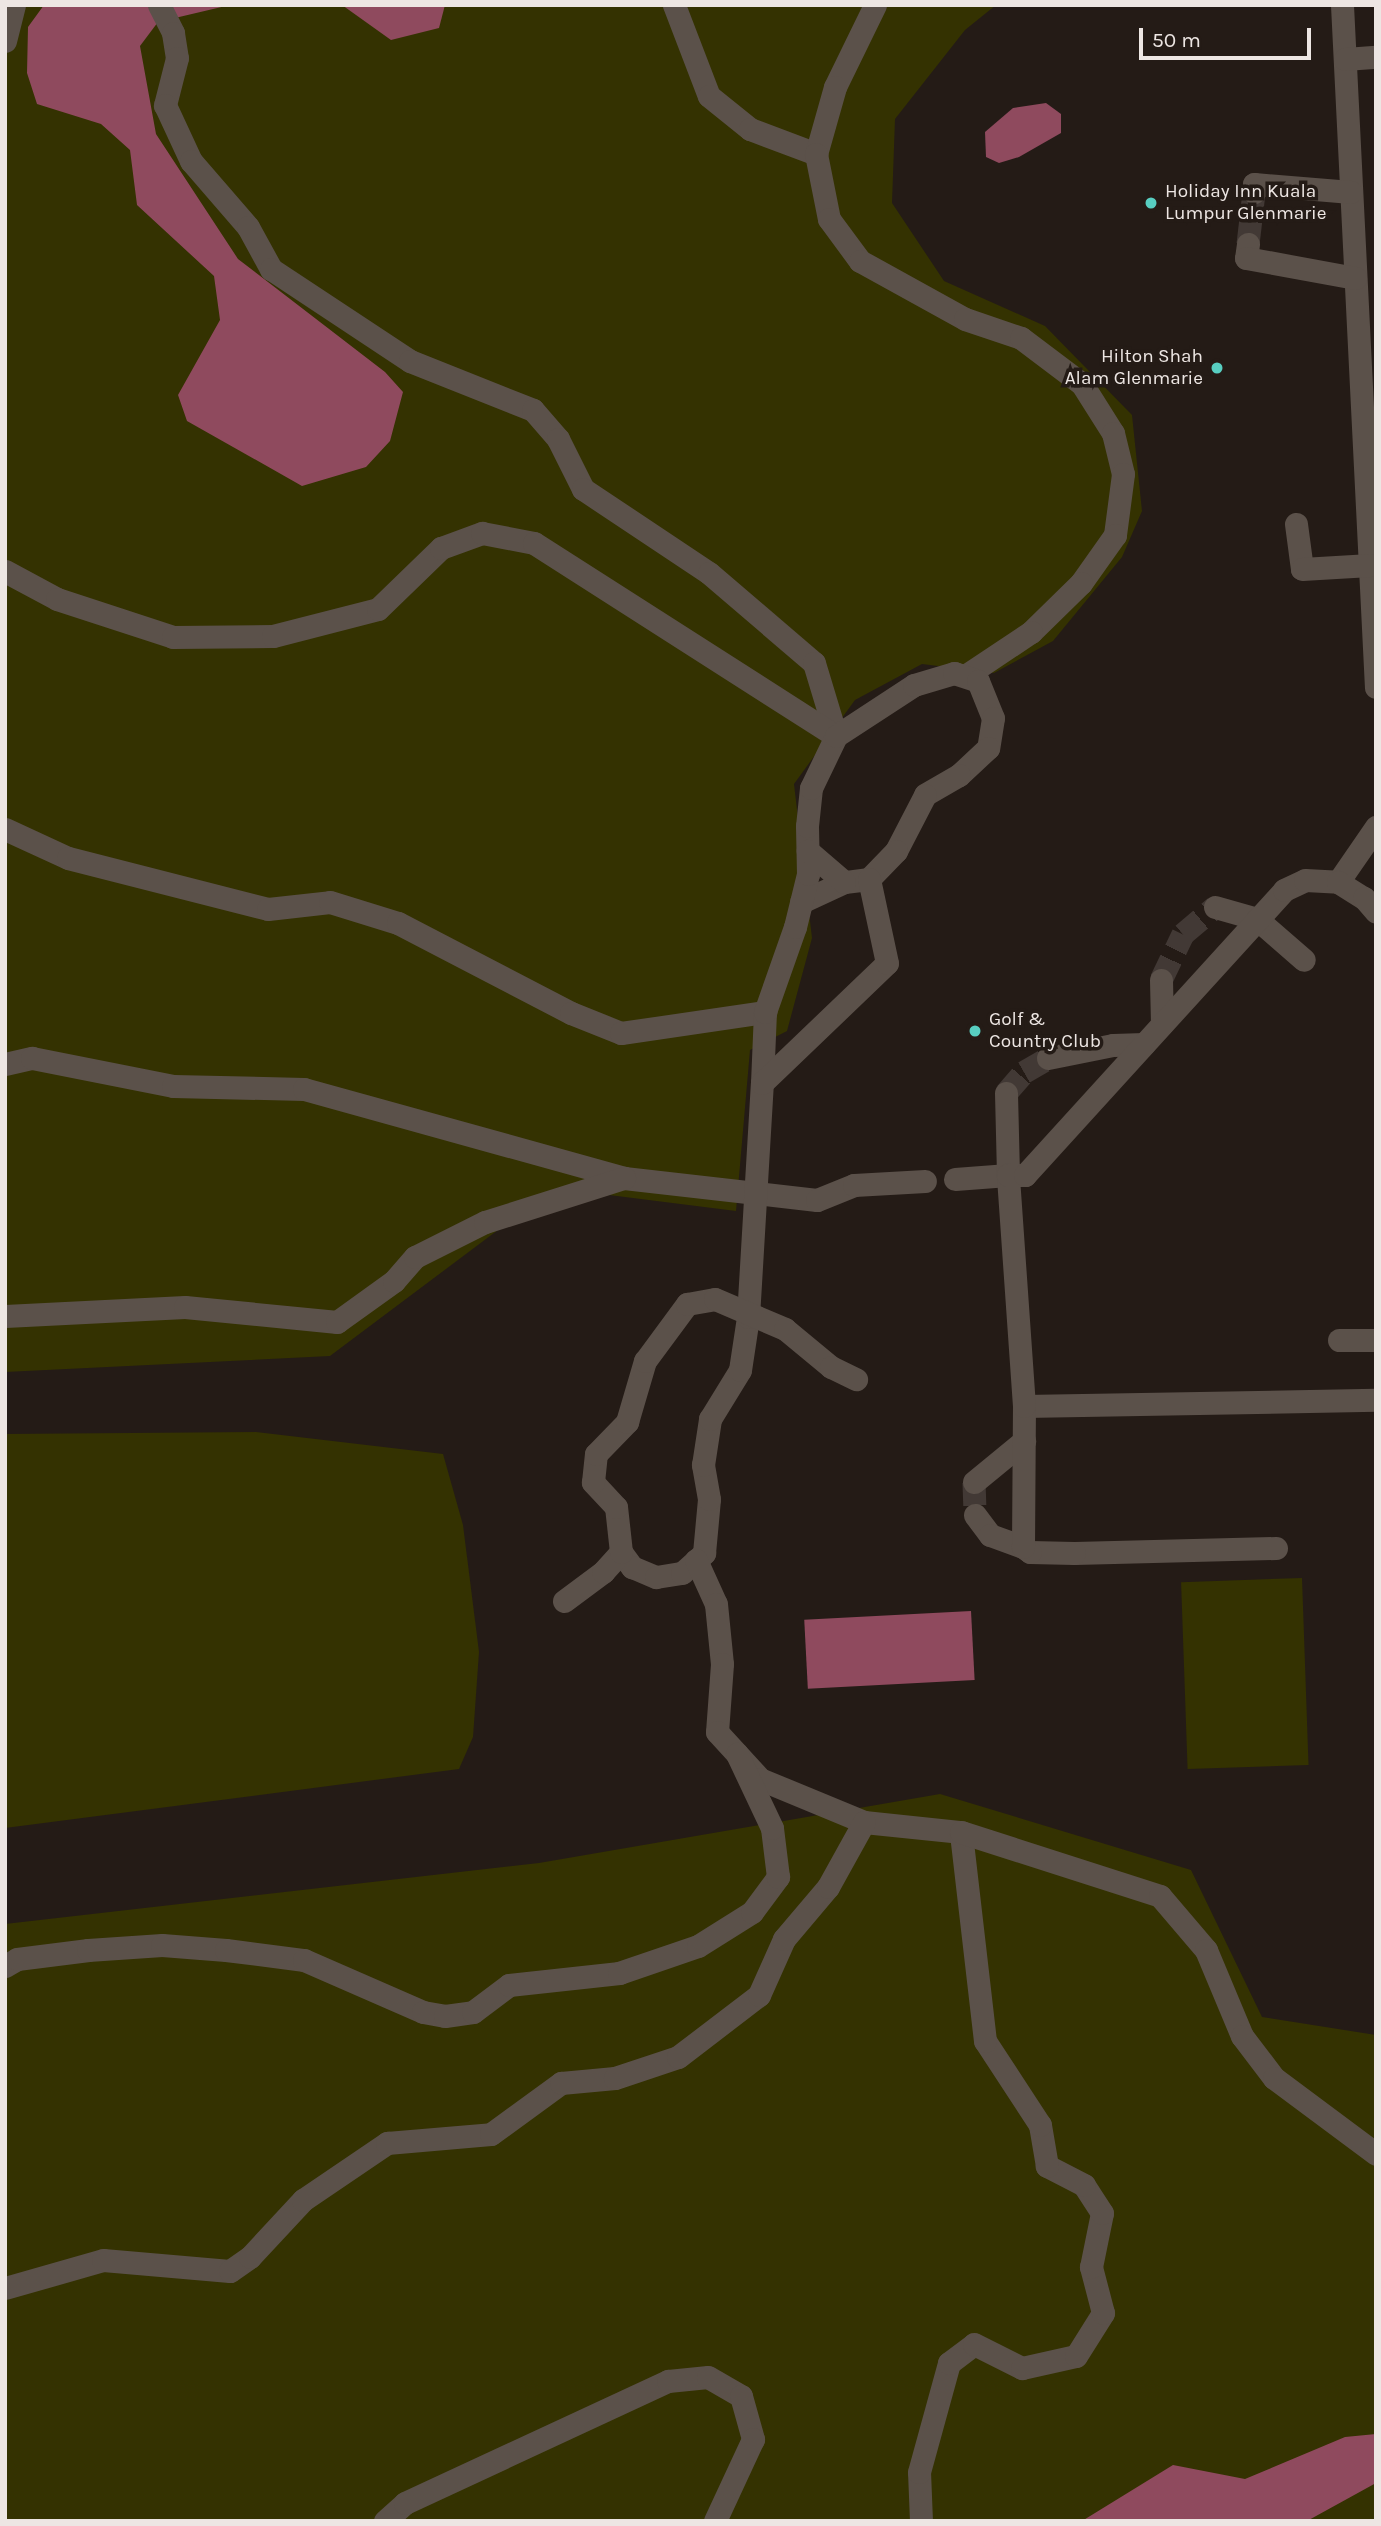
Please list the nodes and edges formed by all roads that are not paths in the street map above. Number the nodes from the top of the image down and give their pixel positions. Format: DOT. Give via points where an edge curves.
graph roads {
  1 [pos="14,5"];
  2 [pos="159,5"];
  3 [pos="674,5"];
  4 [pos="875,5"];
  5 [pos="1342,5"];
  6 [pos="5,41"];
  7 [pos="1376,57"];
  8 [pos="1345,58"];
  9 [pos="816,153"];
  10 [pos="1254,192"];
  11 [pos="1351,192"];
  12 [pos="1248,244"];
  13 [pos="1355,278"];
  14 [pos="1296,524"];
  15 [pos="5,570"];
  16 [pos="1372,571"];
  17 [pos="965,676"];
  18 [pos="1376,687"];
  19 [pos="836,736"];
  20 [pos="1376,827"];
  21 [pos="5,829"];
  22 [pos="807,851"];
  23 [pos="869,879"];
  24 [pos="844,882"];
  25 [pos="1338,882"];
  26 [pos="801,902"];
  27 [pos="1215,907"];
  28 [pos="1376,912"];
  29 [pos="1257,919"];
  30 [pos="1304,961"];
  31 [pos="1161,980"];
  32 [pos="765,1012"];
  33 [pos="1163,1024"];
  34 [pos="1144,1044"];
  35 [pos="1048,1058"];
  36 [pos="5,1064"];
  37 [pos="762,1083"];
  38 [pos="1006,1093"];
  39 [pos="1008,1175"];
  40 [pos="624,1178"];
  41 [pos="955,1179"];
  42 [pos="925,1181"];
  43 [pos="753,1194"];
  44 [pos="5,1316"];
  45 [pos="748,1317"];
  46 [pos="1339,1340"];
  47 [pos="1376,1340"];
  48 [pos="856,1379"];
  49 [pos="1376,1383"];
  50 [pos="1350,1398"];
  51 [pos="1376,1400"];
  52 [pos="1024,1406"];
  53 [pos="1024,1441"];
  54 [pos="974,1482"];
  55 [pos="975,1515"];
  56 [pos="1023,1547"];
  57 [pos="1276,1548"];
  58 [pos="621,1552"];
  59 [pos="696,1560"];
  60 [pos="564,1601"];
  61 [pos="737,1754"];
  62 [pos="864,1822"];
  63 [pos="961,1832"];
  64 [pos="5,1966"];
  65 [pos="1376,2154"];
  66 [pos="5,2288"];
  67 [pos="385,2521"];
  68 [pos="715,2521"];
  69 [pos="921,2521"];
  1 -- 6 [label="street"];
  2 -- 19 [label="street" via="173,33 177,58 165,105 191,161 248,227 271,270 410,360 533,411 558,439 583,489 709,573 814,663"];
  3 -- 9 [label="street" via="709,96 750,130"];
  4 -- 9 [label="street" via="835,87"];
  5 -- 8 [label="street"];
  7 -- 8 [label="street"];
  8 -- 11 [label="street"];
  9 -- 17 [label="street" via="829,219 860,261 965,319 1021,338 1082,384 1113,433 1124,474 1115,535 1082,583 1031,632"];
  10 -- 11 [label="street" via="1254,184"];
  11 -- 13 [label="street"];
  12 -- 13 [label="street" via="1246,258"];
  13 -- 16 [label="street"];
  14 -- 16 [label="street" via="1302,569"];
  15 -- 19 [label="street" via="57,599 173,637 273,636 378,610 441,548 482,533 534,542"];
  16 -- 18 [label="street"];
  17 -- 19 [label="street" via="954,673 914,685"];
  17 -- 23 [label="street" via="978,681 993,718 988,748 959,775 925,795 896,851"];
  19 -- 22 [label="street" via="811,788"];
  20 -- 25 [label="street"];
  21 -- 32 [label="street" via="68,858 268,909 330,902 398,923 571,1013 621,1033"];
  22 -- 24 [label="street"];
  22 -- 26 [label="street"];
  23 -- 24 [label="street"];
  23 -- 37 [label="street" via="887,963"];
  24 -- 26 [label="street"];
  25 -- 28 [label="street" via="1364,898"];
  25 -- 29 [label="street" via="1294,884"];
  26 -- 32 [label="street"];
  27 -- 29 [label="street"];
  29 -- 30 [label="street"];
  29 -- 33 [label="street"];
  31 -- 33 [label="street"];
  32 -- 37 [label="street"];
  33 -- 34 [label="street"];
  34 -- 35 [label="street" via="1103,1046"];
  34 -- 39 [label="street" via="1025,1175"];
  36 -- 40 [label="street" via="32,1058 173,1086 304,1089"];
  37 -- 43 [label="street"];
  38 -- 39 [label="street"];
  39 -- 41 [label="street"];
  39 -- 52 [label="street"];
  40 -- 43 [label="street"];
  40 -- 44 [label="street" via="473,1228 415,1257 394,1280 337,1322 186,1307"];
  42 -- 43 [label="street" via="853,1185 817,1200"];
  43 -- 45 [label="street"];
  45 -- 48 [label="street" via="785,1329 831,1367"];
  45 -- 58 [label="street" via="716,1300 687,1304 645,1361 627,1422 596,1454 593,1482 616,1507"];
  45 -- 59 [label="street" via="740,1370 710,1419 703,1465 709,1499 704,1553"];
  46 -- 47 [label="street"];
  49 -- 50 [label="street"];
  50 -- 51 [label="street"];
  50 -- 52 [label="street"];
  52 -- 53 [label="street"];
  53 -- 54 [label="street"];
  53 -- 56 [label="street"];
  55 -- 56 [label="street" via="990,1535"];
  56 -- 57 [label="street" via="1030,1552 1074,1553"];
  58 -- 59 [label="street" via="632,1567 656,1577 682,1573"];
  58 -- 60 [label="street"];
  59 -- 61 [label="street" via="716,1604 722,1664 717,1732"];
  61 -- 62 [label="street" via="760,1779"];
  61 -- 64 [label="street" via="772,1828 778,1877 752,1912 698,1946 618,1973 509,1985 473,2011 445,2016 423,2012 304,1960 226,1950 162,1945 88,1950 17,1959"];
  62 -- 63 [label="street"];
  62 -- 66 [label="street" via="828,1887 784,1939 759,1994 678,2057 615,2078 561,2083 491,2134 387,2143 303,2200 250,2258 230,2271 103,2260"];
  63 -- 65 [label="street" via="1160,1896 1206,1950 1242,2036 1274,2078"];
  63 -- 69 [label="street" via="985,2041 1040,2125 1047,2166 1084,2186 1102,2213 1091,2267 1103,2313 1076,2356 1022,2368 974,2344 949,2363 919,2472"];
  67 -- 68 [label="street" via="405,2504 668,2381 708,2377 741,2396 753,2440"];
}
